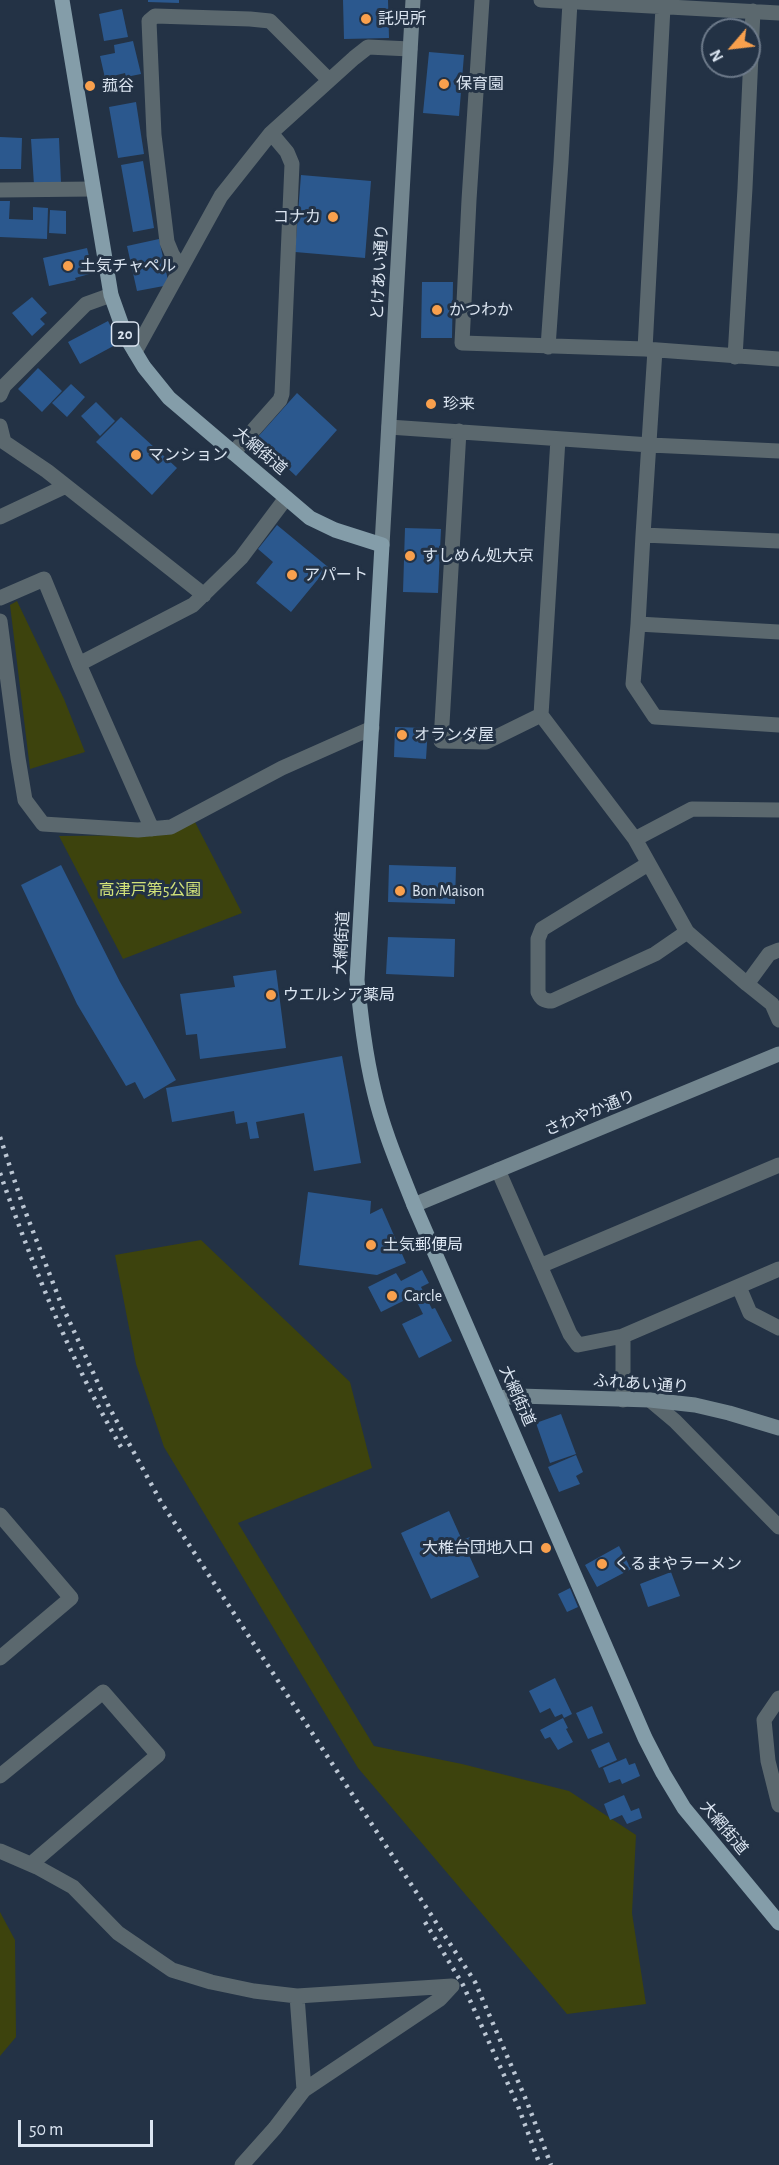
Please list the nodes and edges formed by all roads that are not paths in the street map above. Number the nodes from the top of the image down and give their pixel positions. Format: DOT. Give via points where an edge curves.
graph roads {
  1 [pos="62,0"];
  2 [pos="414,0"];
  3 [pos="482,0"];
  4 [pos="541,0"];
  5 [pos="570,2"];
  6 [pos="663,7"];
  7 [pos="753,12"];
  8 [pos="779,13"];
  9 [pos="410,49"];
  10 [pos="329,80"];
  11 [pos="271,133"];
  12 [pos="93,189"];
  13 [pos="0,190"];
  14 [pos="181,268"];
  15 [pos="111,295"];
  16 [pos="548,347"];
  17 [pos="650,350"];
  18 [pos="135,352"];
  19 [pos="735,357"];
  20 [pos="779,359"];
  21 [pos="0,395"];
  22 [pos="0,426"];
  23 [pos="388,427"];
  24 [pos="459,431"];
  25 [pos="558,438"];
  26 [pos="650,445"];
  27 [pos="779,451"];
  28 [pos="233,453"];
  29 [pos="66,486"];
  30 [pos="286,498"];
  31 [pos="0,517"];
  32 [pos="644,534"];
  33 [pos="779,541"];
  34 [pos="382,545"];
  35 [pos="204,595"];
  36 [pos="0,597"];
  37 [pos="0,621"];
  38 [pos="638,624"];
  39 [pos="779,632"];
  40 [pos="79,664"];
  41 [pos="541,715"];
  42 [pos="779,725"];
  43 [pos="372,728"];
  44 [pos="779,810"];
  45 [pos="152,829"];
  46 [pos="635,839"];
  47 [pos="648,864"];
  48 [pos="687,932"];
  49 [pos="779,950"];
  50 [pos="747,984"];
  51 [pos="779,1020"];
  52 [pos="779,1054"];
  53 [pos="779,1165"];
  54 [pos="498,1170"];
  55 [pos="414,1205"];
  56 [pos="540,1266"];
  57 [pos="779,1269"];
  58 [pos="739,1287"];
  59 [pos="779,1328"];
  60 [pos="623,1336"];
  61 [pos="499,1398"];
  62 [pos="623,1400"];
  63 [pos="650,1400"];
  64 [pos="779,1428"];
  65 [pos="0,1515"];
  66 [pos="779,1527"];
  67 [pos="0,1658"];
  68 [pos="779,1698"];
  69 [pos="0,1776"];
  70 [pos="779,1805"];
  71 [pos="0,1851"];
  72 [pos="31,1864"];
  73 [pos="779,1923"];
  74 [pos="297,1996"];
  75 [pos="304,2090"];
  76 [pos="242,2165"];
  1 -- 12 [label="main road, 大網街道 / 20"];
  2 -- 9 [label="street, とけあい通り"];
  3 -- 16 [label="street" via="462,343"];
  4 -- 5 [label="street"];
  5 -- 6 [label="street"];
  5 -- 16 [label="street"];
  6 -- 7 [label="street"];
  6 -- 17 [label="street"];
  7 -- 8 [label="street"];
  7 -- 19 [label="street"];
  9 -- 10 [label="street" via="368,47"];
  9 -- 23 [label="street, とけあい通り"];
  10 -- 11 [label="street"];
  10 -- 14 [label="street" via="270,21 155,16 149,21 154,135 167,242"];
  11 -- 14 [label="street" via="221,196"];
  11 -- 28 [label="street" via="292,164 282,394"];
  12 -- 13 [label="street"];
  12 -- 15 [label="main road, 大網街道 / 20"];
  14 -- 18 [label="street"];
  15 -- 18 [label="main road, 大網街道 / 20"];
  15 -- 21 [label="street" via="86,304 4,386"];
  16 -- 17 [label="street"];
  17 -- 19 [label="street"];
  17 -- 26 [label="street"];
  18 -- 28 [label="main road, 大網街道 / 20" via="169,398"];
  19 -- 20 [label="street"];
  22 -- 29 [label="street" via="4,442"];
  23 -- 24 [label="street"];
  23 -- 34 [label="street, とけあい通り"];
  24 -- 25 [label="street"];
  24 -- 41 [label="street" via="441,741 486,742"];
  25 -- 26 [label="street"];
  25 -- 41 [label="street"];
  26 -- 27 [label="street"];
  26 -- 32 [label="street"];
  28 -- 30 [label="main road, 大網街道 / 20"];
  29 -- 31 [label="street"];
  29 -- 35 [label="street"];
  30 -- 34 [label="main road, 大網街道 / 20" via="310,518"];
  30 -- 35 [label="street" via="241,558"];
  32 -- 33 [label="street"];
  32 -- 38 [label="street"];
  34 -- 43 [label="main road, 大網街道"];
  35 -- 40 [label="street"];
  36 -- 40 [label="street" via="44,579"];
  37 -- 45 [label="street" via="25,800 44,824"];
  38 -- 39 [label="street"];
  38 -- 42 [label="street" via="633,684 655,717"];
  40 -- 45 [label="street"];
  41 -- 46 [label="street"];
  43 -- 45 [label="street" via="282,768 171,827"];
  43 -- 55 [label="main road, 大網街道" via="357,980 374,1092"];
  44 -- 46 [label="street" via="692,809"];
  46 -- 47 [label="street"];
  47 -- 48 [label="street"];
  47 -- 48 [label="street" via="542,928 538,939 540,998 552,1001 655,954"];
  48 -- 50 [label="street"];
  49 -- 50 [label="street" via="769,954"];
  50 -- 51 [label="street" via="772,1004"];
  52 -- 54 [label="street, さわやか通り"];
  53 -- 56 [label="street"];
  54 -- 55 [label="street, さわやか通り"];
  54 -- 56 [label="street"];
  55 -- 61 [label="main road, 大網街道"];
  56 -- 60 [label="street" via="578,1345"];
  57 -- 58 [label="street"];
  58 -- 59 [label="street" via="750,1313"];
  58 -- 60 [label="street"];
  60 -- 62 [label="street"];
  61 -- 62 [label="street, ふれあい通り"];
  61 -- 73 [label="main road, 大網街道" via="663,1773 684,1808"];
  62 -- 63 [label="street, ふれあい通り"];
  63 -- 64 [label="street, ふれあい通り" via="695,1405"];
  63 -- 66 [label="street"];
  65 -- 67 [label="street" via="71,1598"];
  68 -- 70 [label="street" via="764,1720 768,1761"];
  69 -- 72 [label="street" via="103,1692 158,1755"];
  71 -- 72 [label="street"];
  72 -- 74 [label="street" via="73,1887 118,1933 172,1970 254,1991"];
  74 -- 75 [label="street"];
  74 -- 75 [label="street" via="452,1986 440,1999"];
  75 -- 76 [label="street"];
}
